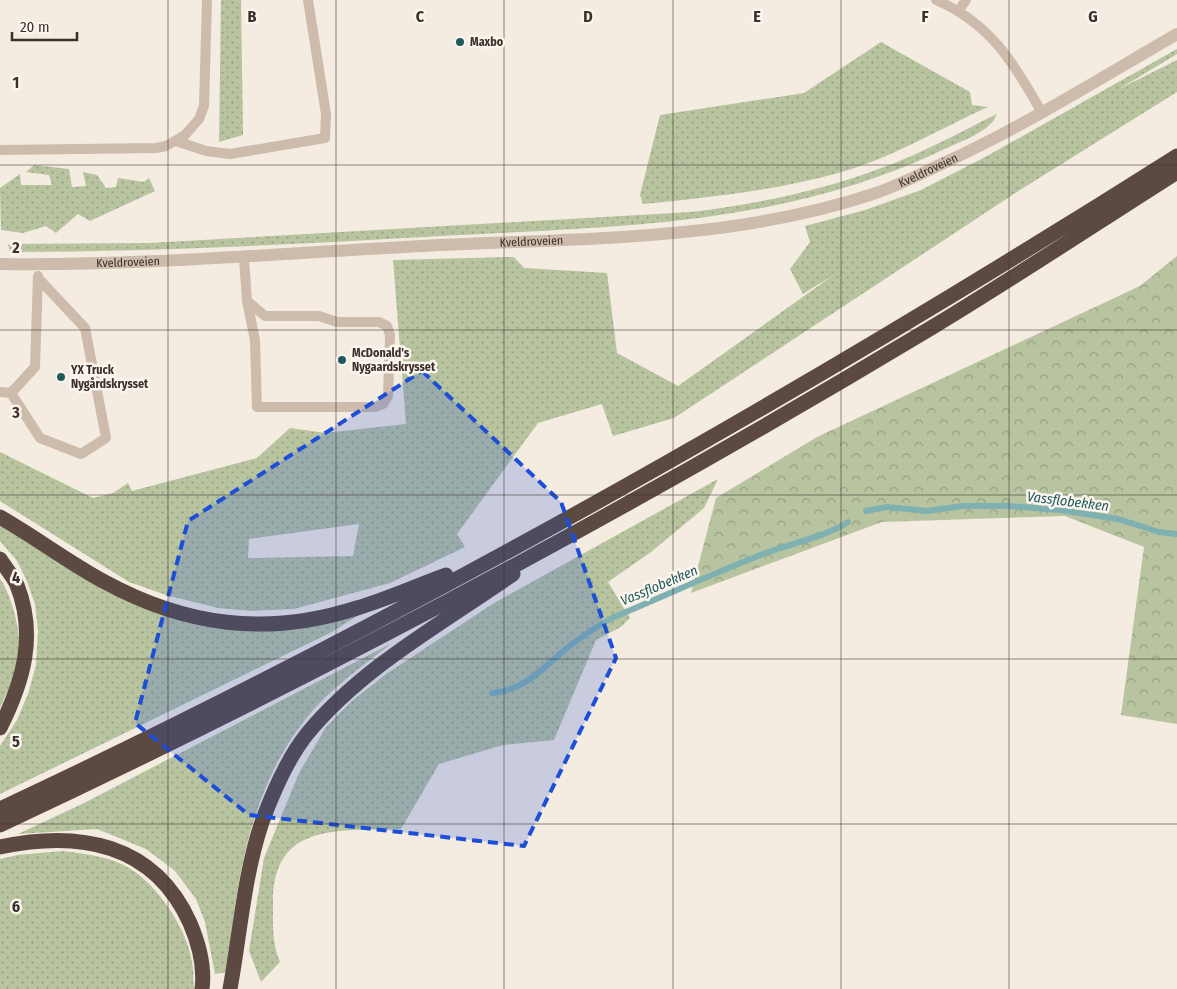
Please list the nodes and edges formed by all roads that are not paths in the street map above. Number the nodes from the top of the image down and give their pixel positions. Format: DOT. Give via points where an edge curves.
graph roads {
  1 [pos="207,0"];
  2 [pos="308,0"];
  3 [pos="936,0"];
  4 [pos="966,0"];
  5 [pos="959,10"];
  6 [pos="1177,34"];
  7 [pos="1042,113"];
  8 [pos="176,141"];
  9 [pos="0,150"];
  10 [pos="1177,156"];
  11 [pos="1177,172"];
  12 [pos="244,258"];
  13 [pos="0,264"];
  14 [pos="39,265"];
  15 [pos="38,278"];
  16 [pos="247,301"];
  17 [pos="0,392"];
  18 [pos="12,393"];
  19 [pos="0,517"];
  20 [pos="570,534"];
  21 [pos="508,551"];
  22 [pos="0,559"];
  23 [pos="0,728"];
  24 [pos="0,809"];
  25 [pos="0,825"];
  26 [pos="0,847"];
  27 [pos="202,989"];
  28 [pos="230,989"];
  1 -- 8 [label="lane" via="204,106 192,128"];
  2 -- 8 [label="lane" via="326,114 325,138 230,154 206,151"];
  3 -- 5 [label="lane"];
  4 -- 5 [label="lane"];
  5 -- 7 [label="lane" via="997,43"];
  6 -- 7 [label="street, Kveldroveien"];
  7 -- 12 [label="street, Kveldroveien" via="957,157 877,193 756,224 693,232"];
  8 -- 9 [label="lane" via="143,150"];
  10 -- 21 [label="highway" via="930,311"];
  11 -- 20 [label="highway" via="934,326"];
  12 -- 14 [label="street, Kveldroveien"];
  12 -- 16 [label="lane"];
  13 -- 14 [label="street, Kveldroveien"];
  14 -- 15 [label="lane"];
  15 -- 18 [label="lane" via="35,367"];
  15 -- 18 [label="lane" via="85,328 106,438 81,454 40,438"];
  16 -- 16 [label="lane" via="255,340 257,407 350,408 383,404 388,396 390,334 387,326 379,322 337,322 319,316 265,316"];
  17 -- 18 [label="lane"];
  19 -- 21 [label="highway" via="103,581 154,606 199,619 248,626 306,620 356,609"];
  20 -- 25 [label="highway" via="212,722"];
  20 -- 28 [label="highway" via="392,656 345,694 306,735 280,777 262,822 249,876"];
  21 -- 24 [label="highway" via="196,714"];
  22 -- 23 [label="highway" via="16,584 25,615 26,651 16,694"];
  26 -- 27 [label="highway" via="41,841 68,842 101,845 133,857 161,877 182,906 197,939 204,975"];
}
